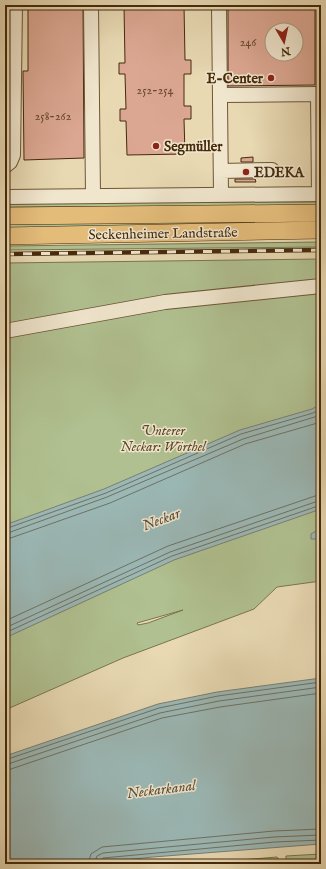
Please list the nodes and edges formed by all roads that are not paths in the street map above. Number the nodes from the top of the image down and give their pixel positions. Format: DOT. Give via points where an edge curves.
graph roads {
  1 [pos="15,5"];
  2 [pos="91,5"];
  3 [pos="219,5"];
  4 [pos="9,90"];
  5 [pos="221,95"];
  6 [pos="8,158"];
  7 [pos="272,170"];
  8 [pos="221,171"];
  9 [pos="221,191"];
  10 [pos="320,194"];
  11 [pos="93,196"];
  12 [pos="5,197"];
  13 [pos="321,213"];
  14 [pos="5,216"];
  15 [pos="321,230"];
  16 [pos="5,236"];
  17 [pos="321,286"];
  18 [pos="5,331"];
  1 -- 4 [label="street" via="16,60"];
  2 -- 11 [label="street"];
  3 -- 5 [label="street"];
  4 -- 6 [label="street"];
  5 -- 8 [label="street"];
  5 -- 10 [label="street" via="318,94"];
  7 -- 8 [label="street"];
  8 -- 9 [label="street"];
  9 -- 10 [label="street"];
  9 -- 11 [label="street"];
  11 -- 12 [label="street"];
  13 -- 14 [label="main road, Seckenheimer Landstraße"];
  15 -- 16 [label="main road, Seckenheimer Landstraße"];
  17 -- 18 [label="street" via="165,302"];
}
